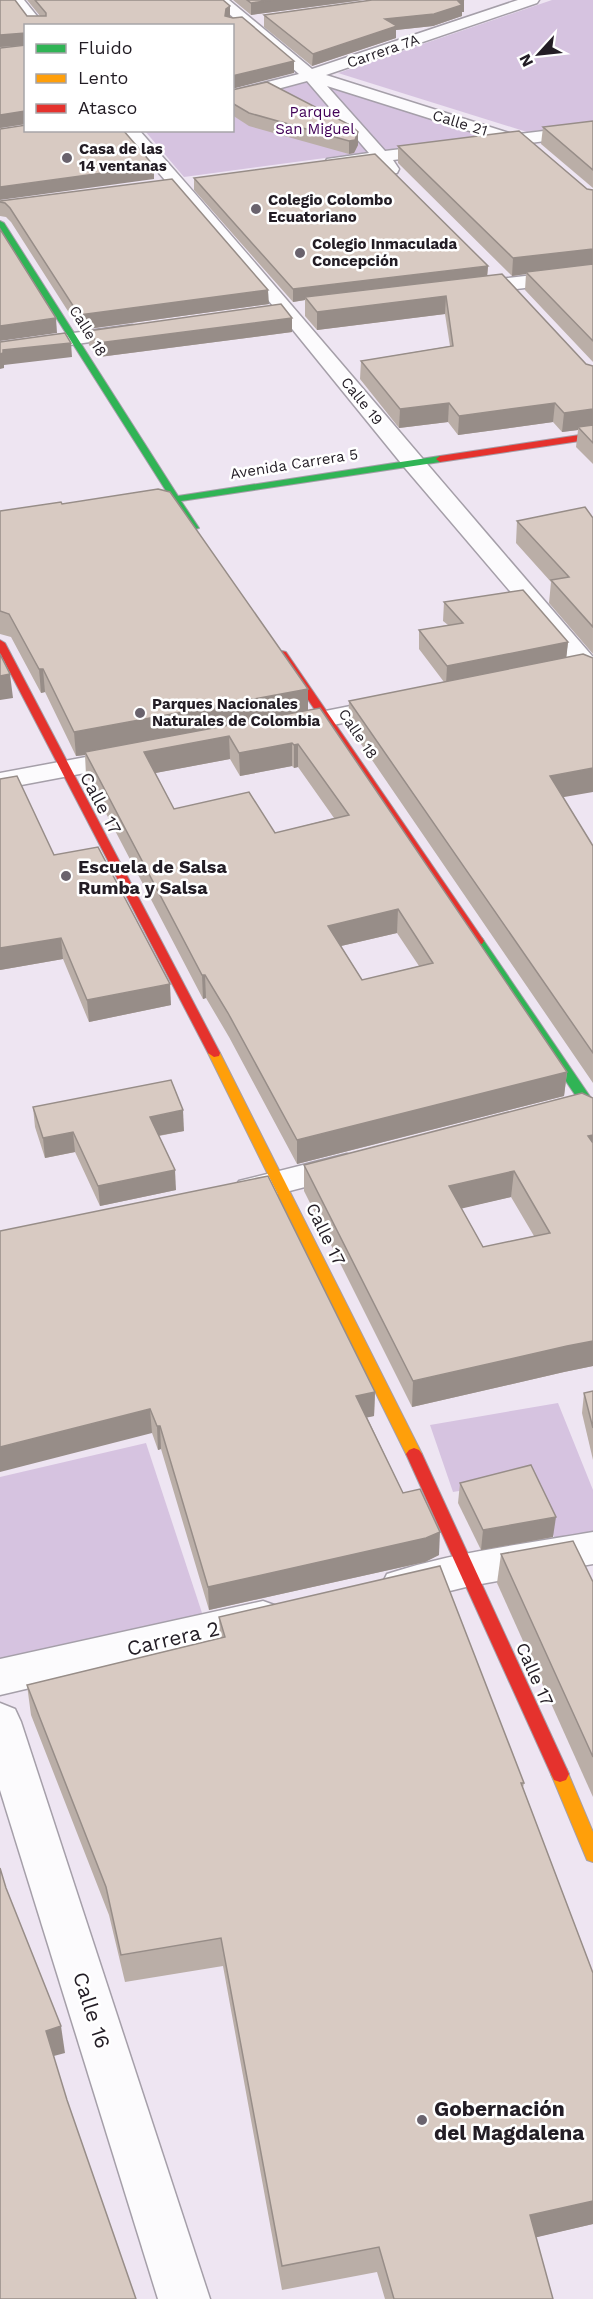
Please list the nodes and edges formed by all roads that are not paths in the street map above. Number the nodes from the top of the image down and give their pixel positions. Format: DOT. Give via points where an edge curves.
graph roads {
  1 [pos="16,0"];
  2 [pos="220,0"];
  3 [pos="532,0"];
  4 [pos="267,19"];
  5 [pos="245,22"];
  6 [pos="36,24"];
  7 [pos="227,24"];
  8 [pos="310,75"];
  9 [pos="234,96"];
  10 [pos="593,130"];
  11 [pos="132,132"];
  12 [pos="522,139"];
  13 [pos="540,154"];
  14 [pos="379,157"];
  15 [pos="311,166"];
  16 [pos="199,180"];
  17 [pos="176,183"];
  18 [pos="404,183"];
  19 [pos="153,186"];
  20 [pos="0,224"];
  21 [pos="489,267"];
  22 [pos="593,274"];
  23 [pos="506,284"];
  24 [pos="448,291"];
  25 [pos="521,301"];
  26 [pos="310,308"];
  27 [pos="287,310"];
  28 [pos="264,314"];
  29 [pos="145,329"];
  30 [pos="73,339"];
  31 [pos="0,349"];
  32 [pos="593,436"];
  33 [pos="413,463"];
  34 [pos="174,499"];
  35 [pos="139,504"];
  36 [pos="201,537"];
  37 [pos="274,642"];
  38 [pos="0,643"];
  39 [pos="585,669"];
  40 [pos="418,700"];
  41 [pos="328,719"];
  42 [pos="271,730"];
  43 [pos="156,752"];
  44 [pos="64,770"];
  45 [pos="0,781"];
  46 [pos="592,1105"];
  47 [pos="555,1112"];
  48 [pos="372,1159"];
  49 [pos="280,1183"];
  50 [pos="222,1195"];
  51 [pos="593,1548"];
  52 [pos="470,1570"];
  53 [pos="366,1594"];
  54 [pos="298,1610"];
  55 [pos="0,1677"];
  56 [pos="0,1722"];
  57 [pos="593,1854"];
  58 [pos="184,2299"];
  1 -- 6 [label="street"];
  2 -- 5 [label="street"];
  3 -- 8 [label="street, Carrera 7A"];
  4 -- 5 [label="street"];
  5 -- 7 [label="street"];
  5 -- 8 [label="street"];
  8 -- 9 [label="street, Carrera 7A"];
  8 -- 12 [label="street, Calle 21"];
  8 -- 14 [label="street"];
  10 -- 12 [label="street"];
  11 -- 17 [label="street, Calle 19"];
  12 -- 13 [label="street, Calle 21"];
  12 -- 14 [label="street"];
  14 -- 15 [label="street"];
  14 -- 18 [label="street"];
  16 -- 17 [label="street"];
  17 -- 19 [label="street"];
  17 -- 27 [label="street, Calle 19"];
  20 -- 30 [label="street, Calle 18"];
  21 -- 23 [label="street"];
  22 -- 23 [label="street"];
  23 -- 24 [label="street"];
  23 -- 25 [label="street"];
  26 -- 27 [label="street"];
  27 -- 28 [label="street"];
  27 -- 33 [label="street, Calle 19"];
  29 -- 30 [label="street"];
  30 -- 31 [label="street"];
  30 -- 34 [label="street, Calle 18"];
  32 -- 33 [label="street, Avenida Carrera 5"];
  33 -- 34 [label="street, Avenida Carrera 5"];
  33 -- 39 [label="street, Calle 19"];
  34 -- 35 [label="street, Avenida Carrera 5"];
  34 -- 36 [label="street, Calle 18"];
  37 -- 41 [label="street, Calle 18"];
  38 -- 44 [label="street, Calle 17"];
  40 -- 41 [label="street"];
  41 -- 42 [label="street"];
  41 -- 46 [label="street, Calle 18"];
  43 -- 44 [label="street"];
  44 -- 45 [label="street"];
  44 -- 49 [label="street, Calle 17"];
  46 -- 47 [label="street"];
  48 -- 49 [label="street"];
  49 -- 50 [label="street"];
  49 -- 52 [label="street, Calle 17"];
  51 -- 52 [label="street"];
  52 -- 53 [label="street"];
  52 -- 57 [label="street, Calle 17"];
  54 -- 55 [label="street, Carrera 2"];
  56 -- 58 [label="street, Calle 16"];
}
